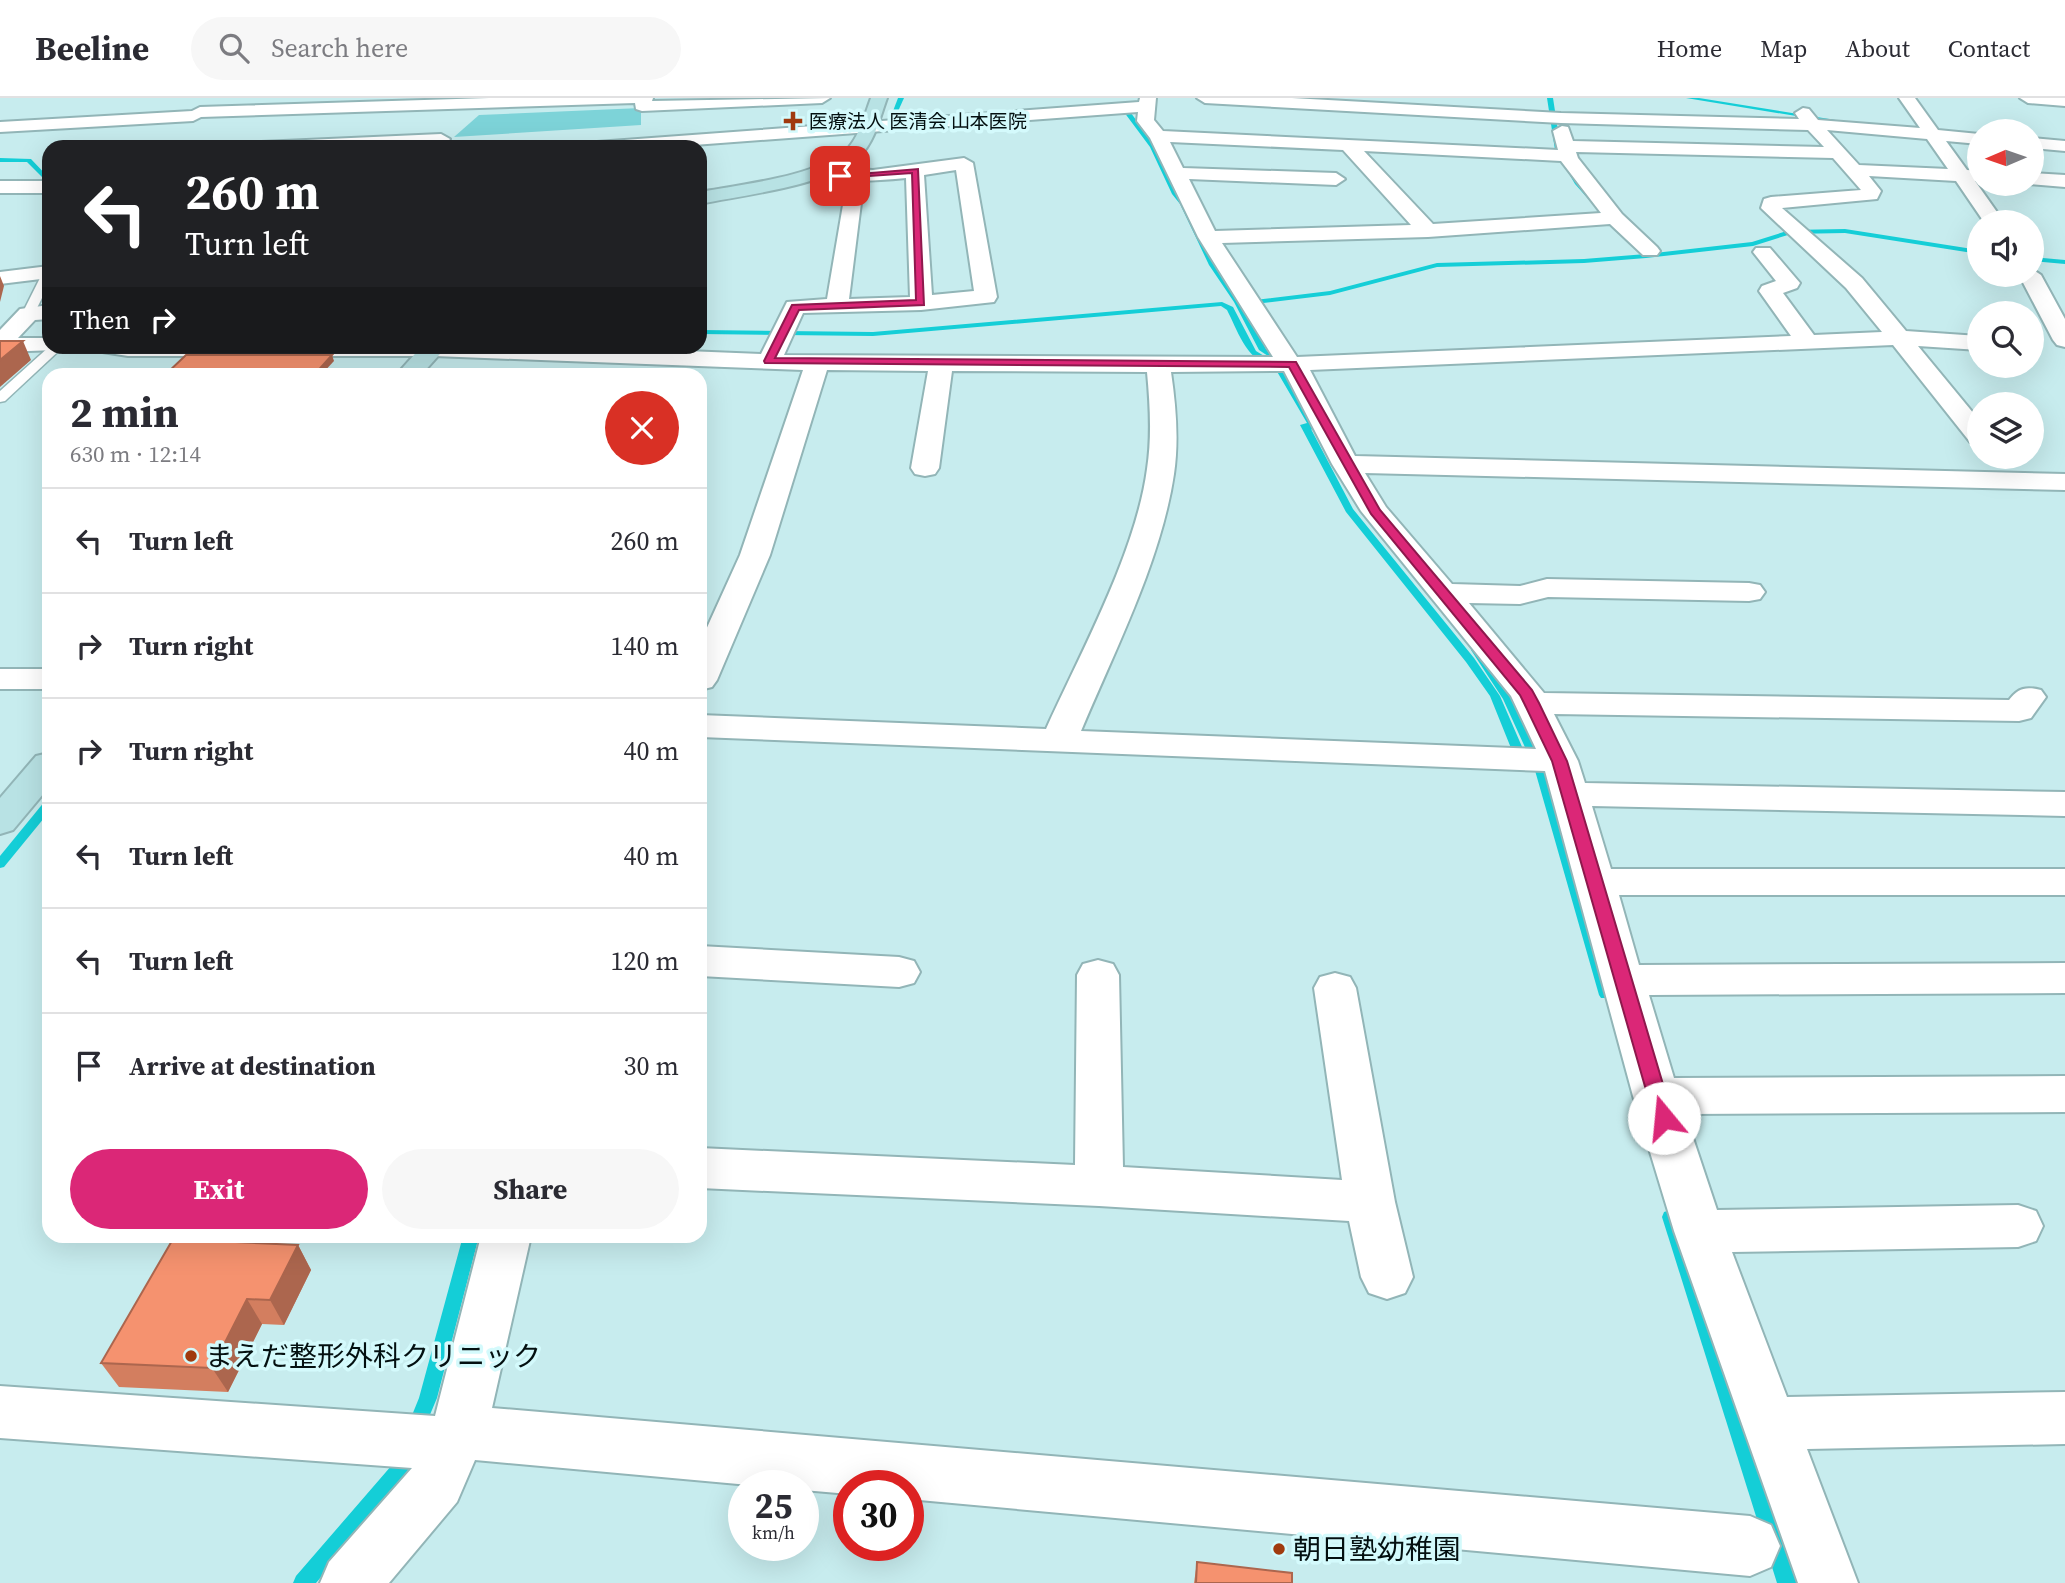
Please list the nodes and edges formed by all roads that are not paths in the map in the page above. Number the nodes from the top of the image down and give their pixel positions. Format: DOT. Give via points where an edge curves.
graph roads {
  1 [pos="223,98"];
  2 [pos="822,98"];
  3 [pos="879,98"];
  4 [pos="1206,98"];
  5 [pos="1556,98"];
  6 [pos="1786,98"];
  7 [pos="1907,98"];
  8 [pos="2028,98"];
  9 [pos="485,101"];
  10 [pos="1147,102"];
  11 [pos="2065,102"];
  12 [pos="1681,104"];
  13 [pos="1035,105"];
  14 [pos="196,114"];
  15 [pos="1556,118"];
  16 [pos="1299,119"];
  17 [pos="1807,119"];
  18 [pos="879,126"];
  19 [pos="0,127"];
  20 [pos="1930,133"];
  21 [pos="446,134"];
  22 [pos="161,135"];
  23 [pos="1158,136"];
  24 [pos="1967,138"];
  25 [pos="361,140"];
  26 [pos="691,140"];
  27 [pos="2044,144"];
  28 [pos="1349,146"];
  29 [pos="2065,146"];
  30 [pos="1837,153"];
  31 [pos="1563,154"];
  32 [pos="1853,170"];
  33 [pos="819,171"];
  34 [pos="915,171"];
  35 [pos="1177,173"];
  36 [pos="1967,173"];
  37 [pos="1967,176"];
  38 [pos="1336,179"];
  39 [pos="2044,180"];
  40 [pos="2065,181"];
  41 [pos="0,187"];
  42 [pos="42,187"];
  43 [pos="707,196"];
  44 [pos="851,203"];
  45 [pos="1611,218"];
  46 [pos="1429,231"];
  47 [pos="1209,237"];
  48 [pos="1650,251"];
  49 [pos="1763,252"];
  50 [pos="42,273"];
  51 [pos="0,278"];
  52 [pos="2035,287"];
  53 [pos="2044,287"];
  54 [pos="2065,293"];
  55 [pos="920,303"];
  56 [pos="837,306"];
  57 [pos="39,313"];
  58 [pos="1899,338"];
  59 [pos="1807,342"];
  60 [pos="1967,342"];
  61 [pos="0,344"];
  62 [pos="42,345"];
  63 [pos="2058,346"];
  64 [pos="49,354"];
  65 [pos="428,354"];
  66 [pos="550,354"];
  67 [pos="557,354"];
  68 [pos="769,361"];
  69 [pos="817,363"];
  70 [pos="941,364"];
  71 [pos="1280,364"];
  72 [pos="628,365"];
  73 [pos="1158,365"];
  74 [pos="694,366"];
  75 [pos="415,368"];
  76 [pos="538,368"];
  77 [pos="0,398"];
  78 [pos="1967,421"];
  79 [pos="1346,464"];
  80 [pos="925,468"];
  81 [pos="2006,469"];
  82 [pos="2015,481"];
  83 [pos="2060,487"];
  84 [pos="1749,592"];
  85 [pos="1443,593"];
  86 [pos="707,664"];
  87 [pos="0,679"];
  88 [pos="42,679"];
  89 [pos="2029,697"];
  90 [pos="1531,703"];
  91 [pos="707,726"];
  92 [pos="1059,741"];
  93 [pos="1547,769"];
  94 [pos="42,773"];
  95 [pos="2065,804"];
  96 [pos="0,822"];
  97 [pos="1594,882"];
  98 [pos="2065,883"];
  99 [pos="707,961"];
  100 [pos="899,972"];
  101 [pos="1098,975"];
  102 [pos="2065,978"];
  103 [pos="1623,980"];
  104 [pos="1335,988"];
  105 [pos="2065,1094"];
  106 [pos="1656,1096"];
  107 [pos="707,1168"];
  108 [pos="1099,1186"];
  109 [pos="1370,1202"];
  110 [pos="2018,1226"];
  111 [pos="1699,1231"];
  112 [pos="504,1243"];
  113 [pos="1387,1277"];
  114 [pos="0,1412"];
  115 [pos="2065,1418"];
  116 [pos="1768,1423"];
  117 [pos="434,1440"];
  118 [pos="1750,1546"];
  119 [pos="350,1583"];
  120 [pos="1828,1583"];
  1 -- 14 [label="street"];
  2 -- 9 [label="street" via="642,106 645,98"];
  3 -- 18 [label="main road"];
  4 -- 16 [label="street"];
  5 -- 15 [label="street"];
  6 -- 17 [label="street"];
  7 -- 20 [label="street"];
  8 -- 11 [label="street"];
  9 -- 14 [label="street"];
  9 -- 21 [label="street"];
  10 -- 13 [label="street"];
  10 -- 23 [label="street" via="1145,121"];
  12 -- 17 [label="street"];
  13 -- 18 [label="street"];
  14 -- 19 [label="street"];
  14 -- 22 [label="street"];
  15 -- 16 [label="street"];
  15 -- 17 [label="street"];
  15 -- 31 [label="street"];
  16 -- 23 [label="street"];
  16 -- 28 [label="street"];
  17 -- 20 [label="street"];
  17 -- 30 [label="street"];
  18 -- 26 [label="street"];
  18 -- 33 [label="main road" via="844,160"];
  20 -- 24 [label="street"];
  20 -- 36 [label="street"];
  21 -- 25 [label="street"];
  23 -- 35 [label="street"];
  27 -- 29 [label="street"];
  28 -- 31 [label="street"];
  28 -- 46 [label="street"];
  30 -- 31 [label="street"];
  30 -- 32 [label="street"];
  31 -- 45 [label="street"];
  32 -- 37 [label="street"];
  32 -- 58 [label="street" via="1872,191 1870,195 1771,203 1771,208 1854,283"];
  33 -- 34 [label="street" via="851,176"];
  33 -- 43 [label="main road"];
  34 -- 55 [label="street"];
  34 -- 55 [label="street" via="964,163 986,297"];
  35 -- 38 [label="street"];
  35 -- 47 [label="street"];
  39 -- 40 [label="street"];
  41 -- 42 [label="street"];
  44 -- 56 [label="street"];
  45 -- 46 [label="street"];
  45 -- 48 [label="street"];
  46 -- 47 [label="street"];
  47 -- 71 [label="street" via="1284,356"];
  49 -- 59 [label="street" via="1789,283 1770,291"];
  50 -- 51 [label="street"];
  52 -- 63 [label="street"];
  53 -- 54 [label="street"];
  55 -- 56 [label="street"];
  56 -- 68 [label="street" via="795,307"];
  57 -- 61 [label="street"];
  58 -- 59 [label="street"];
  58 -- 60 [label="street"];
  58 -- 78 [label="street"];
  59 -- 71 [label="street"];
  61 -- 62 [label="street"];
  64 -- 77 [label="lane"];
  65 -- 75 [label="main road"];
  66 -- 76 [label="street"];
  67 -- 72 [label="street"];
  68 -- 69 [label="street"];
  68 -- 74 [label="street"];
  69 -- 70 [label="street"];
  69 -- 86 [label="street" via="755,555"];
  70 -- 73 [label="street"];
  70 -- 80 [label="street"];
  71 -- 73 [label="street"];
  71 -- 79 [label="street"];
  72 -- 74 [label="street"];
  73 -- 92 [label="street" via="1164,419 1158,485 1132,565"];
  79 -- 82 [label="street"];
  79 -- 85 [label="street" via="1375,511"];
  81 -- 82 [label="street"];
  82 -- 83 [label="street"];
  84 -- 85 [label="street" via="1547,588 1521,594"];
  85 -- 90 [label="street"];
  87 -- 88 [label="street"];
  89 -- 90 [label="street" via="2019,711"];
  90 -- 93 [label="street"];
  91 -- 92 [label="street"];
  92 -- 93 [label="street"];
  93 -- 95 [label="street"];
  93 -- 97 [label="street"];
  94 -- 96 [label="main road"];
  97 -- 98 [label="street"];
  97 -- 103 [label="street"];
  99 -- 100 [label="street"];
  101 -- 108 [label="street"];
  102 -- 103 [label="street"];
  103 -- 106 [label="street"];
  104 -- 109 [label="street"];
  105 -- 106 [label="street"];
  106 -- 111 [label="street"];
  107 -- 108 [label="street"];
  108 -- 109 [label="street"];
  109 -- 113 [label="street"];
  110 -- 111 [label="street"];
  111 -- 116 [label="street"];
  112 -- 117 [label="street"];
  114 -- 117 [label="street"];
  115 -- 116 [label="street"];
  116 -- 120 [label="street"];
  117 -- 118 [label="street"];
  117 -- 119 [label="street" via="437,1482"];
}
